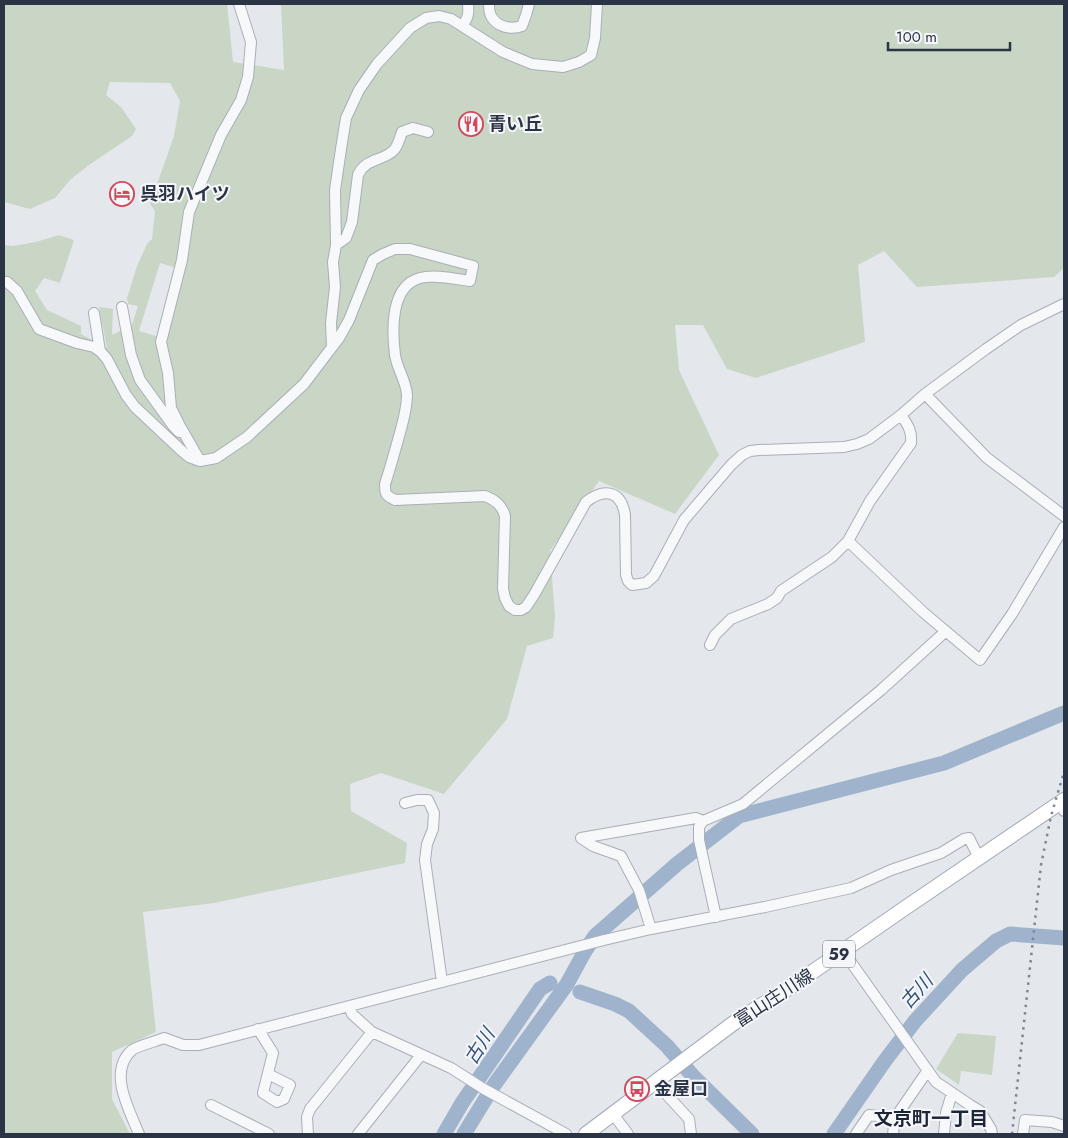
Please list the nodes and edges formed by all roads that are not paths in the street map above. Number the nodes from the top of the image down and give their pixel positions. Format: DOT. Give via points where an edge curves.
graph roads {
  1 [pos="239,4"];
  2 [pos="468,4"];
  3 [pos="489,4"];
  4 [pos="529,4"];
  5 [pos="597,4"];
  6 [pos="462,26"];
  7 [pos="428,132"];
  8 [pos="336,245"];
  9 [pos="4,282"];
  10 [pos="1064,304"];
  11 [pos="122,307"];
  12 [pos="94,313"];
  13 [pos="332,347"];
  14 [pos="100,351"];
  15 [pos="925,394"];
  16 [pos="901,415"];
  17 [pos="188,440"];
  18 [pos="200,460"];
  19 [pos="1064,516"];
  20 [pos="1064,527"];
  21 [pos="848,540"];
  22 [pos="946,631"];
  23 [pos="710,645"];
  24 [pos="405,803"];
  25 [pos="1064,804"];
  26 [pos="703,821"];
  27 [pos="979,858"];
  28 [pos="716,917"];
  29 [pos="651,929"];
  30 [pos="843,951"];
  31 [pos="442,982"];
  32 [pos="349,1006"];
  33 [pos="258,1029"];
  34 [pos="372,1032"];
  35 [pos="421,1055"];
  36 [pos="928,1070"];
  37 [pos="268,1074"];
  38 [pos="655,1082"];
  39 [pos="952,1093"];
  40 [pos="211,1105"];
  41 [pos="614,1114"];
  42 [pos="895,1118"];
  43 [pos="1064,1126"];
  44 [pos="139,1134"];
  45 [pos="269,1134"];
  46 [pos="308,1134"];
  47 [pos="358,1134"];
  48 [pos="566,1134"];
  49 [pos="586,1134"];
  50 [pos="628,1134"];
  51 [pos="691,1134"];
  52 [pos="856,1134"];
  53 [pos="893,1134"];
  54 [pos="944,1134"];
  55 [pos="992,1134"];
  56 [pos="1023,1134"];
  1 -- 17 [label="street" via="251,42 248,77 241,100 221,135 189,212 182,260 161,342 172,408"];
  2 -- 6 [label="street" via="468,18"];
  3 -- 4 [label="street" via="494,21 515,28 522,26"];
  5 -- 6 [label="street" via="591,55 563,66 532,64 503,52"];
  6 -- 8 [label="street" via="439,16 426,18 410,28 377,64 359,90 346,118 340,149 334,190"];
  7 -- 8 [label="street" via="412,128 402,132 392,153 361,168 352,222 346,238"];
  8 -- 13 [label="street" via="330,323"];
  9 -- 14 [label="street" via="17,291 39,329"];
  10 -- 15 [label="street" via="1021,325"];
  11 -- 17 [label="street" via="131,355 140,380 174,427"];
  12 -- 14 [label="street"];
  13 -- 16 [label="street" via="349,320 373,260 383,254 395,249 410,249 473,266 470,280 416,279 398,300 394,322 395,355 407,394 385,493 395,500 485,496 494,500 505,516 503,589 509,606 515,610 526,607 586,502 594,496 612,495 623,506 626,575 632,585 646,583 654,576 684,520 742,455 759,450 857,444"];
  13 -- 18 [label="street" via="304,384 247,436 216,458"];
  14 -- 18 [label="street" via="135,407 189,457"];
  15 -- 16 [label="street"];
  15 -- 19 [label="street" via="987,458"];
  16 -- 21 [label="street" via="910,427 911,443 870,500"];
  17 -- 18 [label="street"];
  20 -- 22 [label="street" via="980,660"];
  21 -- 22 [label="street"];
  21 -- 23 [label="street" via="832,557 781,591 777,598 731,619"];
  22 -- 26 [label="street" via="881,690 743,804"];
  24 -- 31 [label="street" via="428,800 434,813 424,860"];
  25 -- 27 [label="main road, 富山庄川線 / 59"];
  26 -- 28 [label="street" via="699,827 700,840"];
  26 -- 29 [label="street" via="696,818 582,838 593,846 622,856 644,902"];
  27 -- 28 [label="street" via="969,838 964,839 941,853 851,888"];
  27 -- 30 [label="main road, 富山庄川線 / 59"];
  28 -- 29 [label="street"];
  29 -- 31 [label="street"];
  30 -- 36 [label="street"];
  30 -- 38 [label="main road, 富山庄川線 / 59" via="735,1022"];
  31 -- 32 [label="street"];
  32 -- 33 [label="street"];
  32 -- 34 [label="street" via="352,1014"];
  33 -- 37 [label="street" via="273,1053"];
  33 -- 44 [label="street" via="199,1045 183,1045 164,1038 132,1050 120,1075 121,1089"];
  34 -- 35 [label="street"];
  34 -- 46 [label="street" via="310,1109"];
  35 -- 47 [label="street"];
  35 -- 48 [label="street" via="451,1068"];
  36 -- 39 [label="street" via="936,1082"];
  36 -- 42 [label="street"];
  38 -- 41 [label="main road, 富山庄川線 / 59"];
  38 -- 51 [label="street" via="689,1119"];
  39 -- 54 [label="street"];
  39 -- 55 [label="street" via="980,1111"];
  40 -- 45 [label="street"];
  41 -- 49 [label="main road, 富山庄川線 / 59"];
  41 -- 50 [label="street"];
  42 -- 52 [label="street" via="869,1115"];
  42 -- 53 [label="street"];
  43 -- 56 [label="street" via="1025,1120"];
}
